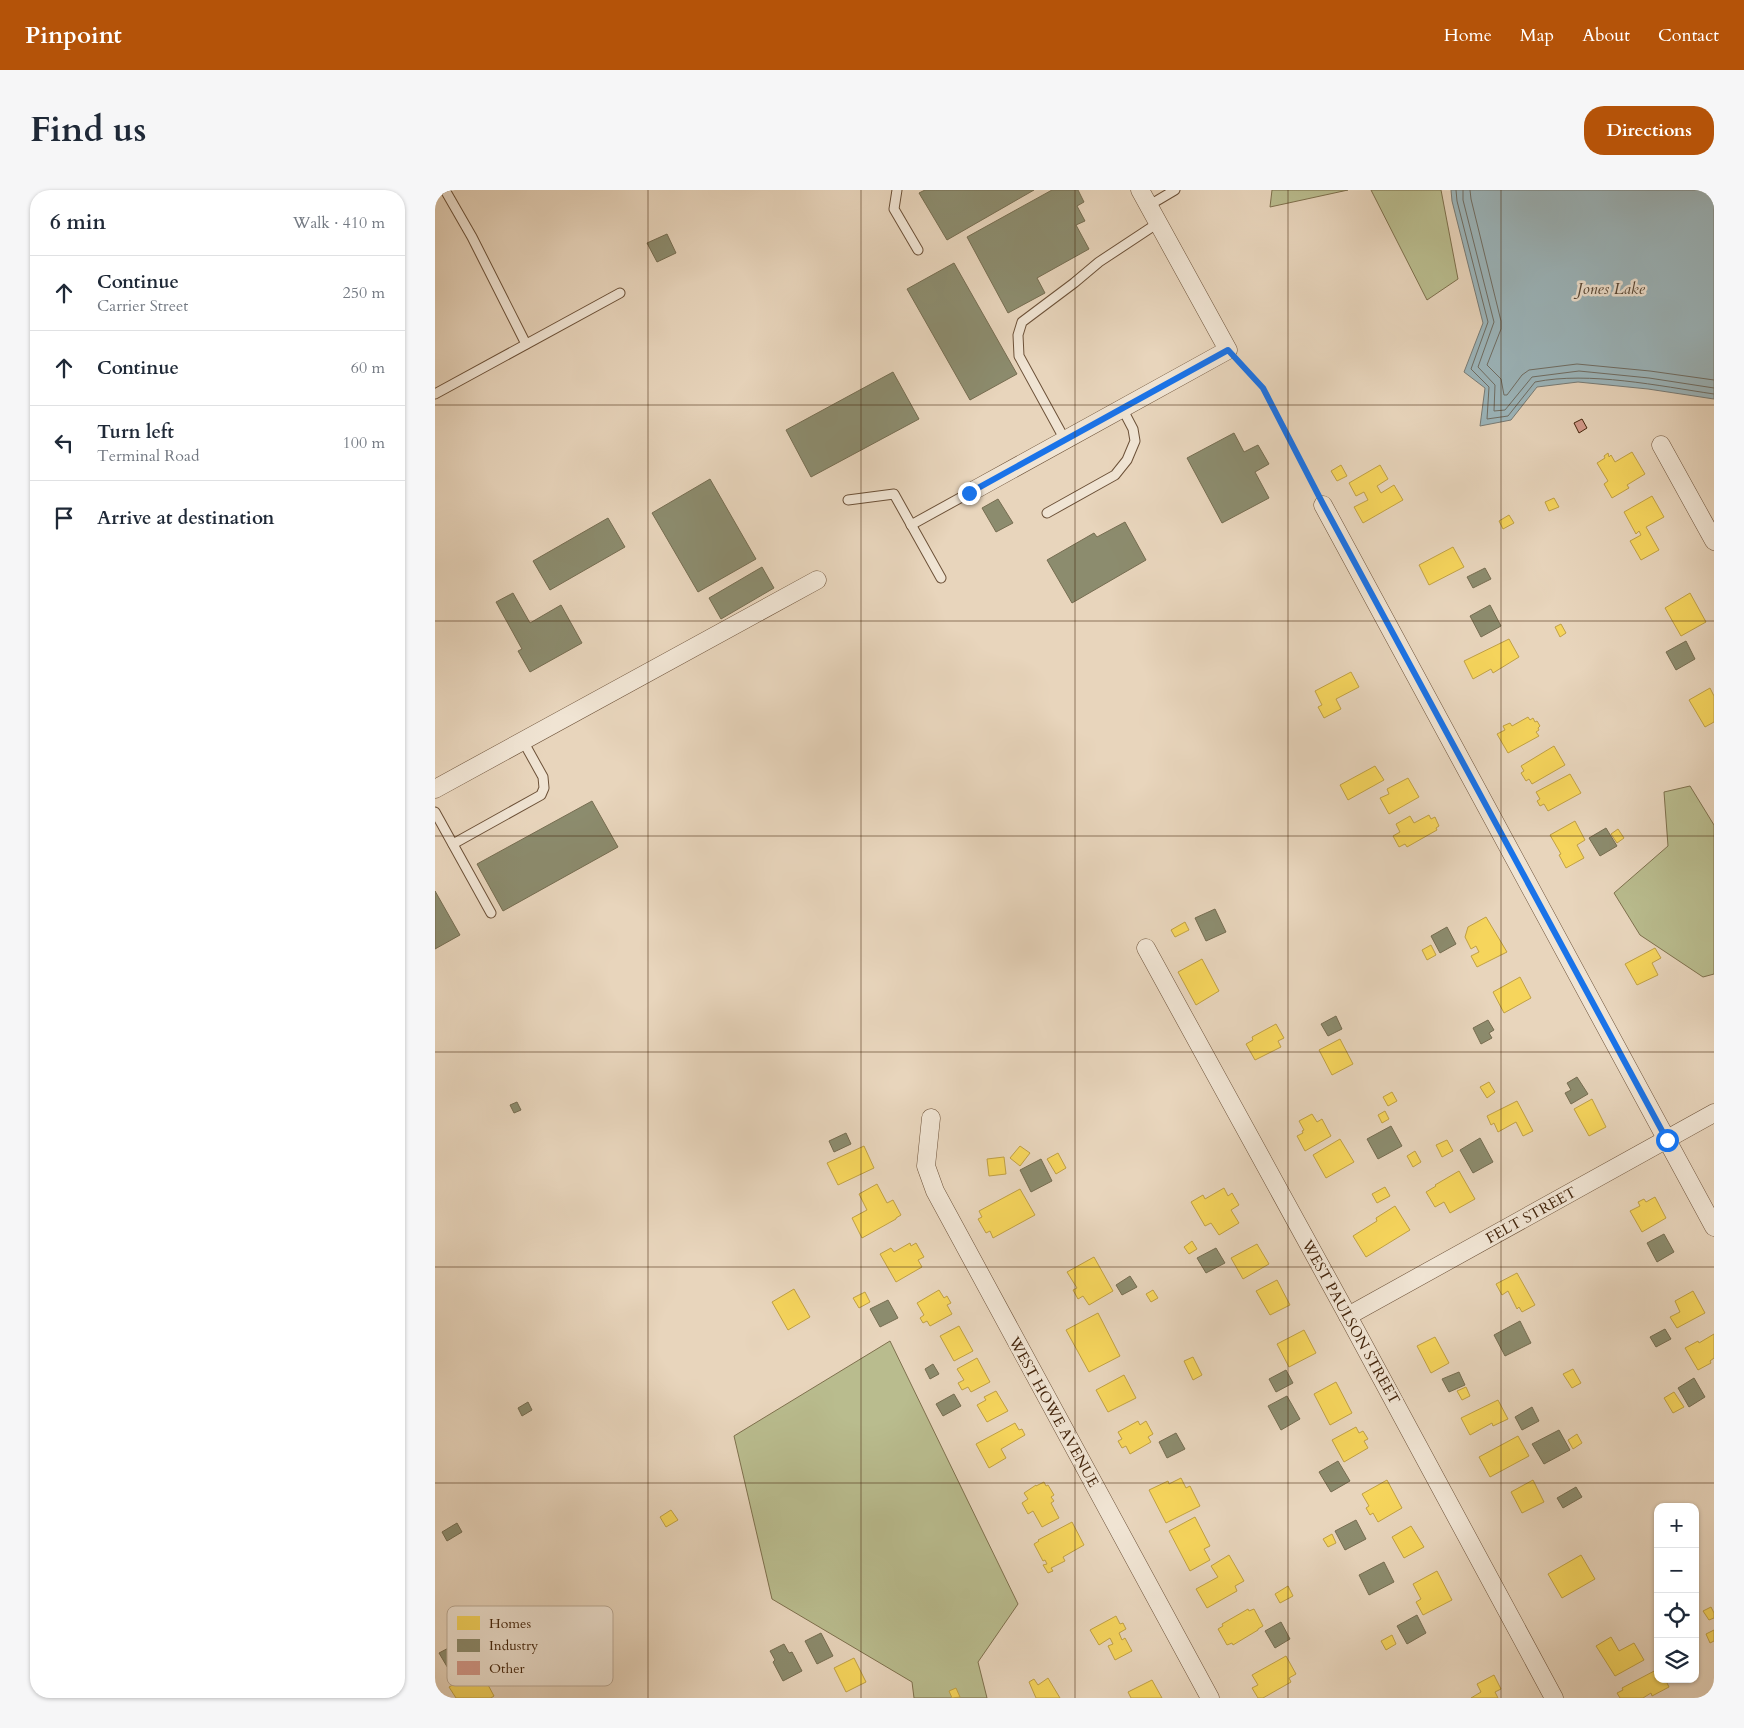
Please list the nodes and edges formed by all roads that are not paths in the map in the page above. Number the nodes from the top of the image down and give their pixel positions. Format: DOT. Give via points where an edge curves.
graph roads {
  1 [pos="445,190"];
  2 [pos="897,190"];
  3 [pos="1140,190"];
  4 [pos="1175,190"];
  5 [pos="1149,206"];
  6 [pos="1158,223"];
  7 [pos="918,250"];
  8 [pos="620,293"];
  9 [pos="526,344"];
  10 [pos="435,394"];
  11 [pos="1122,408"];
  12 [pos="1065,440"];
  13 [pos="1661,445"];
  14 [pos="969,493"];
  15 [pos="848,500"];
  16 [pos="1323,504"];
  17 [pos="1047,513"];
  18 [pos="911,526"];
  19 [pos="1714,541"];
  20 [pos="941,578"];
  21 [pos="817,580"];
  22 [pos="523,741"];
  23 [pos="435,789"];
  24 [pos="435,812"];
  25 [pos="453,844"];
  26 [pos="491,913"];
  27 [pos="1146,948"];
  28 [pos="1714,1113"];
  29 [pos="931,1118"];
  30 [pos="1667,1140"];
  31 [pos="1714,1226"];
  32 [pos="1349,1316"];
  33 [pos="1210,1698"];
  34 [pos="1554,1698"];
  1 -- 9 [label="lane"];
  2 -- 7 [label="lane" via="894,210"];
  3 -- 5 [label="street"];
  4 -- 5 [label="lane"];
  5 -- 6 [label="street"];
  6 -- 11 [label="street" via="1228,350"];
  6 -- 12 [label="lane" via="1099,262 1022,322 1018,335 1019,356"];
  8 -- 9 [label="lane"];
  9 -- 10 [label="lane"];
  11 -- 12 [label="street"];
  11 -- 17 [label="lane" via="1133,429 1135,441 1127,460 1115,474"];
  12 -- 14 [label="street"];
  13 -- 19 [label="street"];
  14 -- 18 [label="lane"];
  15 -- 18 [label="lane" via="894,494"];
  16 -- 30 [label="street"];
  18 -- 20 [label="lane"];
  21 -- 22 [label="street"];
  22 -- 23 [label="street"];
  22 -- 25 [label="lane" via="543,778 541,795"];
  24 -- 25 [label="lane"];
  25 -- 26 [label="lane"];
  27 -- 32 [label="street, WEST PAULSON STREET"];
  28 -- 30 [label="street, FELT STREET"];
  29 -- 33 [label="street, WEST HOWE AVENUE" via="926,1166 935,1191"];
  30 -- 31 [label="street"];
  30 -- 32 [label="street, FELT STREET"];
  32 -- 34 [label="street, WEST PAULSON STREET"];
}
